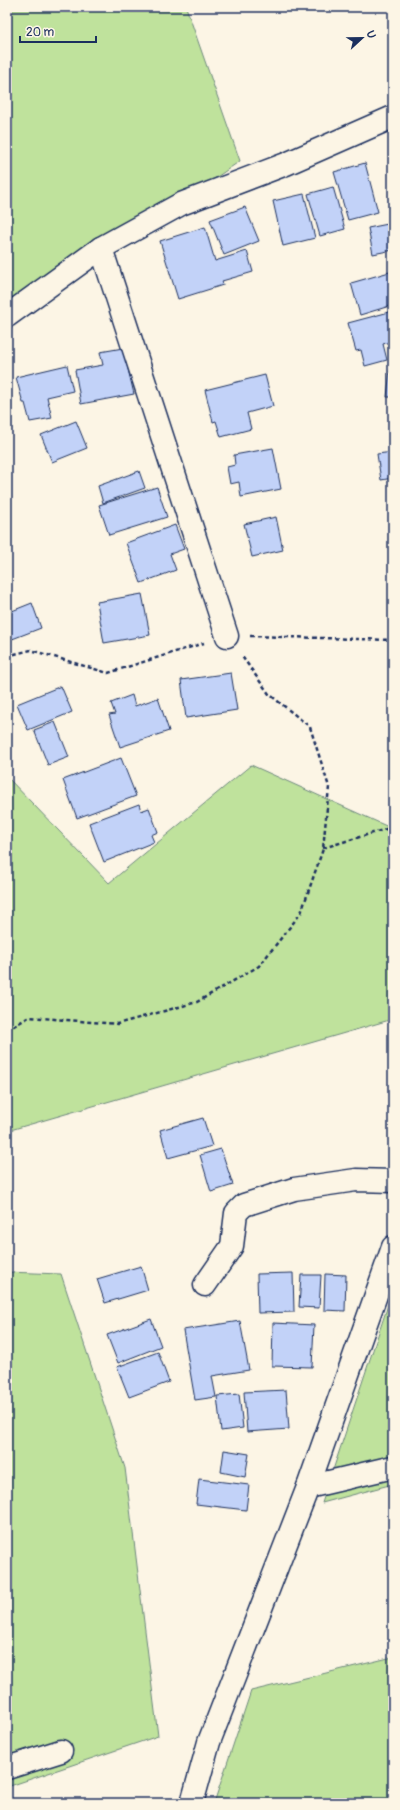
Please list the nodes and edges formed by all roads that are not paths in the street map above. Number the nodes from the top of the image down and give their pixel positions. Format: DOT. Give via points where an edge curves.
graph roads {
  1 [pos="393,117"];
  2 [pos="101,248"];
  3 [pos="7,316"];
  4 [pos="227,636"];
  5 [pos="393,1181"];
  6 [pos="393,1247"];
  7 [pos="205,1286"];
  8 [pos="393,1467"];
  9 [pos="308,1487"];
  10 [pos="61,1751"];
  11 [pos="7,1768"];
  12 [pos="192,1803"];
  1 -- 2 [label="street" via="286,164 181,204"];
  2 -- 3 [label="street"];
  2 -- 4 [label="street"];
  5 -- 7 [label="street" via="356,1180 294,1189 244,1205 236,1213 232,1246"];
  6 -- 9 [label="street"];
  8 -- 9 [label="street"];
  9 -- 12 [label="street" via="209,1742"];
  10 -- 11 [label="street"];
}
